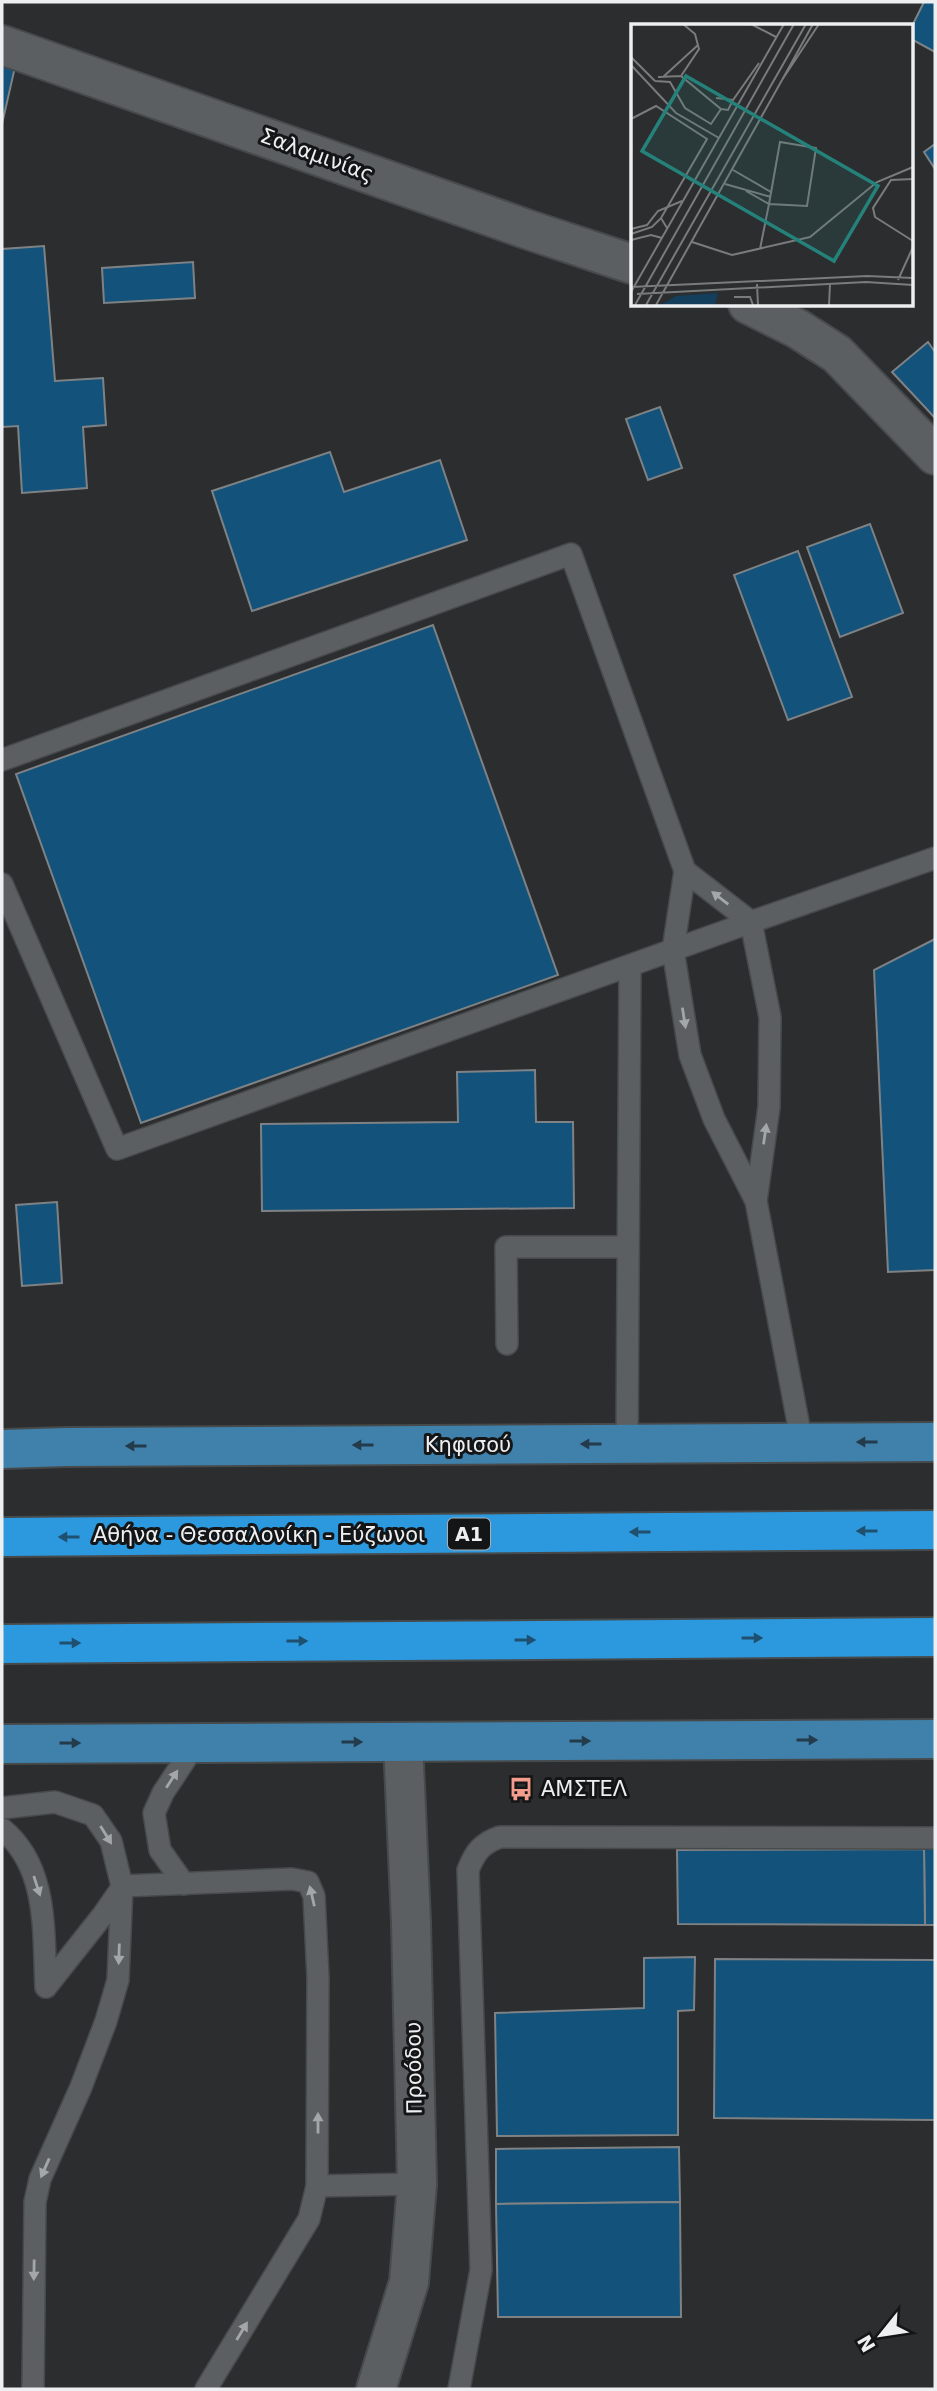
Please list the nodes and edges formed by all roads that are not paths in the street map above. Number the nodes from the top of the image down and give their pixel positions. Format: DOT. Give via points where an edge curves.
graph roads {
  1 [pos="2,45"];
  2 [pos="631,264"];
  3 [pos="752,306"];
  4 [pos="935,455"];
  5 [pos="2,760"];
  6 [pos="935,858"];
  7 [pos="685,871"];
  8 [pos="2,884"];
  9 [pos="751,922"];
  10 [pos="673,950"];
  11 [pos="630,966"];
  12 [pos="756,1201"];
  13 [pos="627,1247"];
  14 [pos="507,1344"];
  15 [pos="935,1442"];
  16 [pos="802,1443"];
  17 [pos="628,1444"];
  18 [pos="2,1450"];
  19 [pos="935,1530"];
  20 [pos="2,1537"];
  21 [pos="935,1637"];
  22 [pos="2,1644"];
  23 [pos="935,1739"];
  24 [pos="403,1742"];
  25 [pos="196,1743"];
  26 [pos="2,1744"];
  27 [pos="2,1808"];
  28 [pos="2,1829"];
  29 [pos="935,1838"];
  30 [pos="184,1884"];
  31 [pos="122,1886"];
  32 [pos="417,2184"];
  33 [pos="317,2186"];
  34 [pos="33,2389"];
  35 [pos="206,2389"];
  36 [pos="376,2389"];
  37 [pos="458,2389"];
  1 -- 2 [label="street, Σαλαμινίας"];
  3 -- 4 [label="street" via="837,355"];
  5 -- 7 [label="lane" via="571,554"];
  6 -- 9 [label="lane"];
  9 -- 7 [label="lane, one-way"];
  7 -- 10 [label="lane"];
  8 -- 11 [label="lane" via="117,1149"];
  9 -- 10 [label="lane"];
  12 -- 9 [label="lane, one-way" via="769,1107 770,1017"];
  10 -- 11 [label="lane"];
  10 -- 12 [label="lane, one-way" via="690,1055 714,1119"];
  11 -- 13 [label="lane"];
  12 -- 16 [label="lane"];
  13 -- 14 [label="lane" via="506,1247"];
  13 -- 17 [label="lane"];
  15 -- 16 [label="main road, Κηφισού, one-way"];
  16 -- 17 [label="main road, Κηφισού"];
  17 -- 18 [label="main road, Κηφισού, one-way"];
  19 -- 20 [label="highway, Αθήνα - Θεσσαλονίκη - Εύζωνοι / Α1, one-way"];
  22 -- 21 [label="highway, one-way"];
  24 -- 23 [label="main road, one-way"];
  25 -- 24 [label="main road, one-way"];
  24 -- 32 [label="street, Προόδου"];
  26 -- 25 [label="main road, one-way"];
  30 -- 25 [label="lane, one-way" via="160,1850 154,1814"];
  27 -- 31 [label="lane, one-way" via="54,1802 93,1815 111,1841"];
  28 -- 31 [label="lane, one-way" via="33,1871 41,1897 46,1987"];
  29 -- 37 [label="lane" via="500,1837 479,1848 468,1870 481,2270"];
  30 -- 31 [label="lane"];
  33 -- 30 [label="lane, one-way" via="318,1978 314,1896 308,1882"];
  31 -- 34 [label="lane, one-way" via="118,1980 82,2087 40,2179 35,2202"];
  32 -- 33 [label="lane"];
  32 -- 36 [label="street, Προόδου" via="409,2282"];
  35 -- 33 [label="lane, one-way" via="309,2219"];
}
